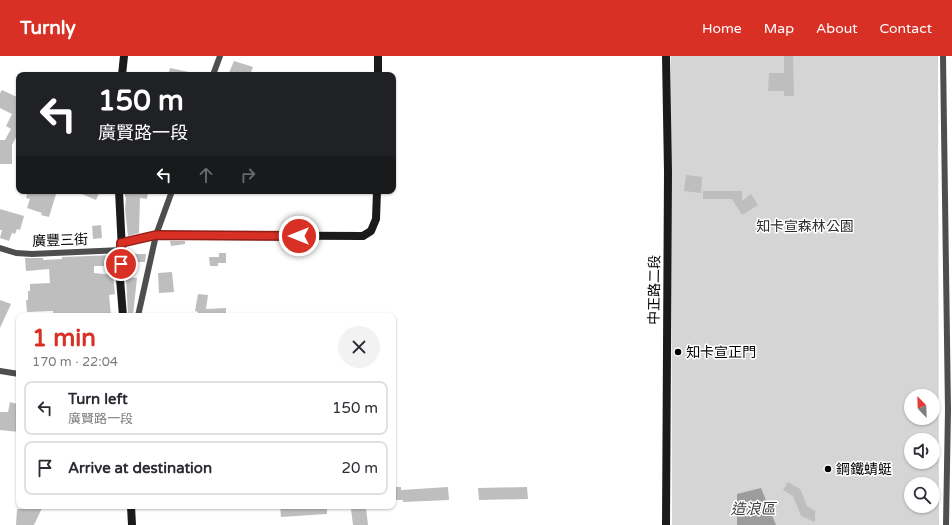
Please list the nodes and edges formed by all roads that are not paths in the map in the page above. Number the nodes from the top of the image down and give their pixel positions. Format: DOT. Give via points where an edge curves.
graph roads {
  1 [pos="124,56"];
  2 [pos="220,56"];
  3 [pos="378,56"];
  4 [pos="666,56"];
  5 [pos="943,56"];
  6 [pos="122,72"];
  7 [pos="214,72"];
  8 [pos="378,72"];
  9 [pos="944,163"];
  10 [pos="952,163"];
  11 [pos="120,194"];
  12 [pos="171,194"];
  13 [pos="376,194"];
  14 [pos="156,235"];
  15 [pos="121,247"];
  16 [pos="0,248"];
  17 [pos="123,313"];
  18 [pos="139,313"];
  19 [pos="0,371"];
  20 [pos="16,374"];
  21 [pos="950,410"];
  22 [pos="131,509"];
  23 [pos="132,525"];
  24 [pos="666,525"];
  25 [pos="946,525"];
  1 -- 6 [label="street"];
  2 -- 7 [label="street"];
  3 -- 8 [label="street"];
  4 -- 24 [label="street, 中正路二段"];
  5 -- 9 [label="street"];
  9 -- 10 [label="street"];
  9 -- 21 [label="street"];
  11 -- 15 [label="street"];
  12 -- 14 [label="street"];
  13 -- 14 [label="street, 廣豐三街" via="376,219 371,231 363,236"];
  14 -- 15 [label="street, 廣豐三街"];
  14 -- 18 [label="street"];
  15 -- 16 [label="street, 廣豐三街" via="32,254"];
  15 -- 17 [label="street"];
  19 -- 20 [label="street"];
  21 -- 25 [label="street"];
  22 -- 23 [label="street"];
}
